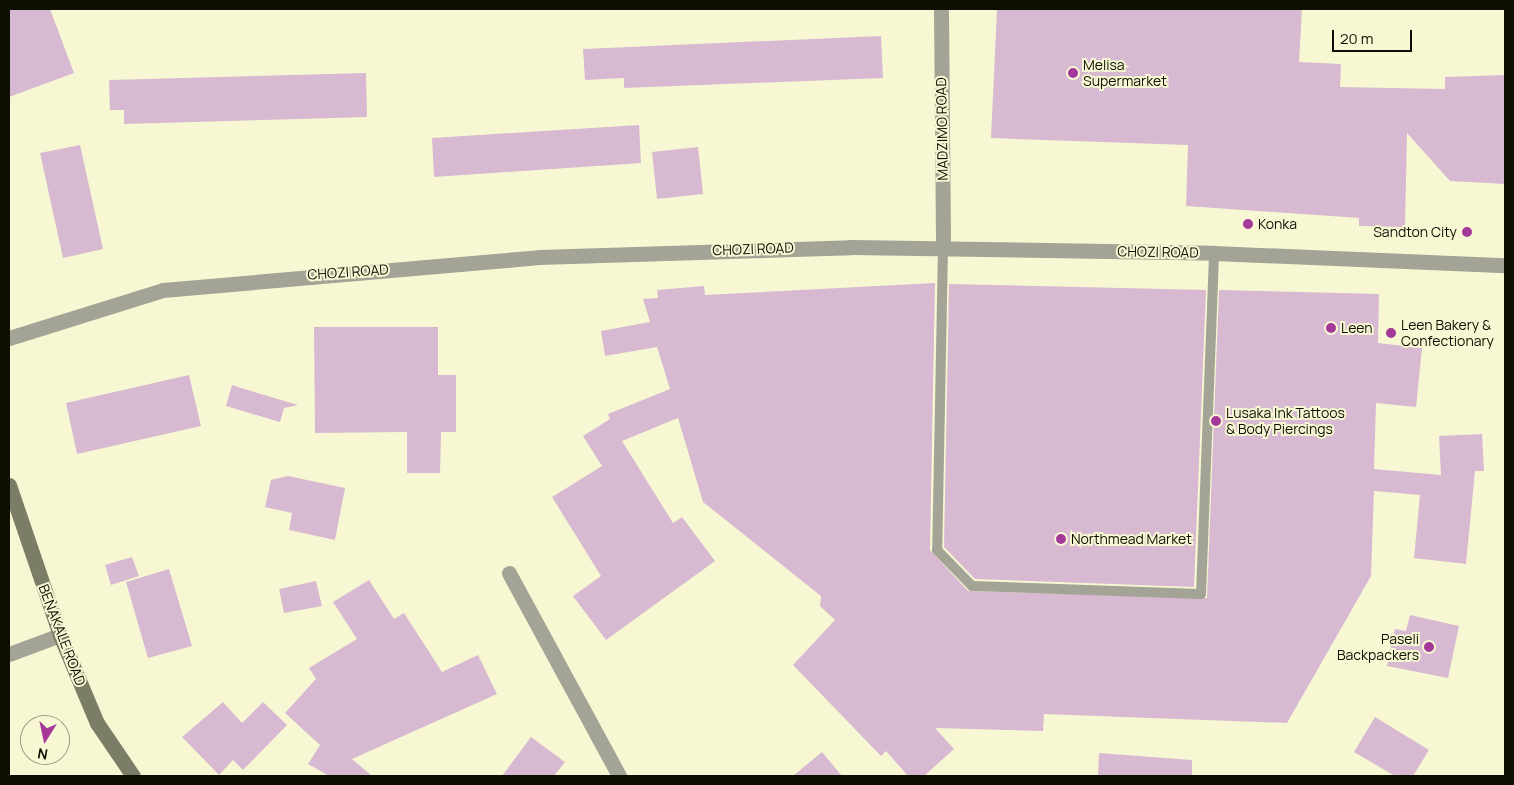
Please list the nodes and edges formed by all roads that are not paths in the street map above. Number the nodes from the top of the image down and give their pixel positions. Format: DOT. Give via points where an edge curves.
graph roads {
  1 [pos="941,9"];
  2 [pos="943,248"];
  3 [pos="1214,252"];
  4 [pos="1505,265"];
  5 [pos="9,338"];
  6 [pos="9,485"];
  7 [pos="509,573"];
  8 [pos="60,635"];
  9 [pos="9,654"];
  10 [pos="133,776"];
  11 [pos="619,776"];
  1 -- 2 [label="street, MADZIMO ROAD"];
  2 -- 3 [label="street, CHOZI ROAD"];
  2 -- 3 [label="lane" via="937,550 972,586 1202,594"];
  2 -- 5 [label="street, CHOZI ROAD" via="781,248 539,257 264,278 164,290"];
  3 -- 4 [label="street, CHOZI ROAD"];
  6 -- 8 [label="street, BENAKALE ROAD"];
  7 -- 11 [label="street"];
  8 -- 9 [label="street"];
  8 -- 10 [label="street, BENAKALE ROAD" via="106,742"];
}
